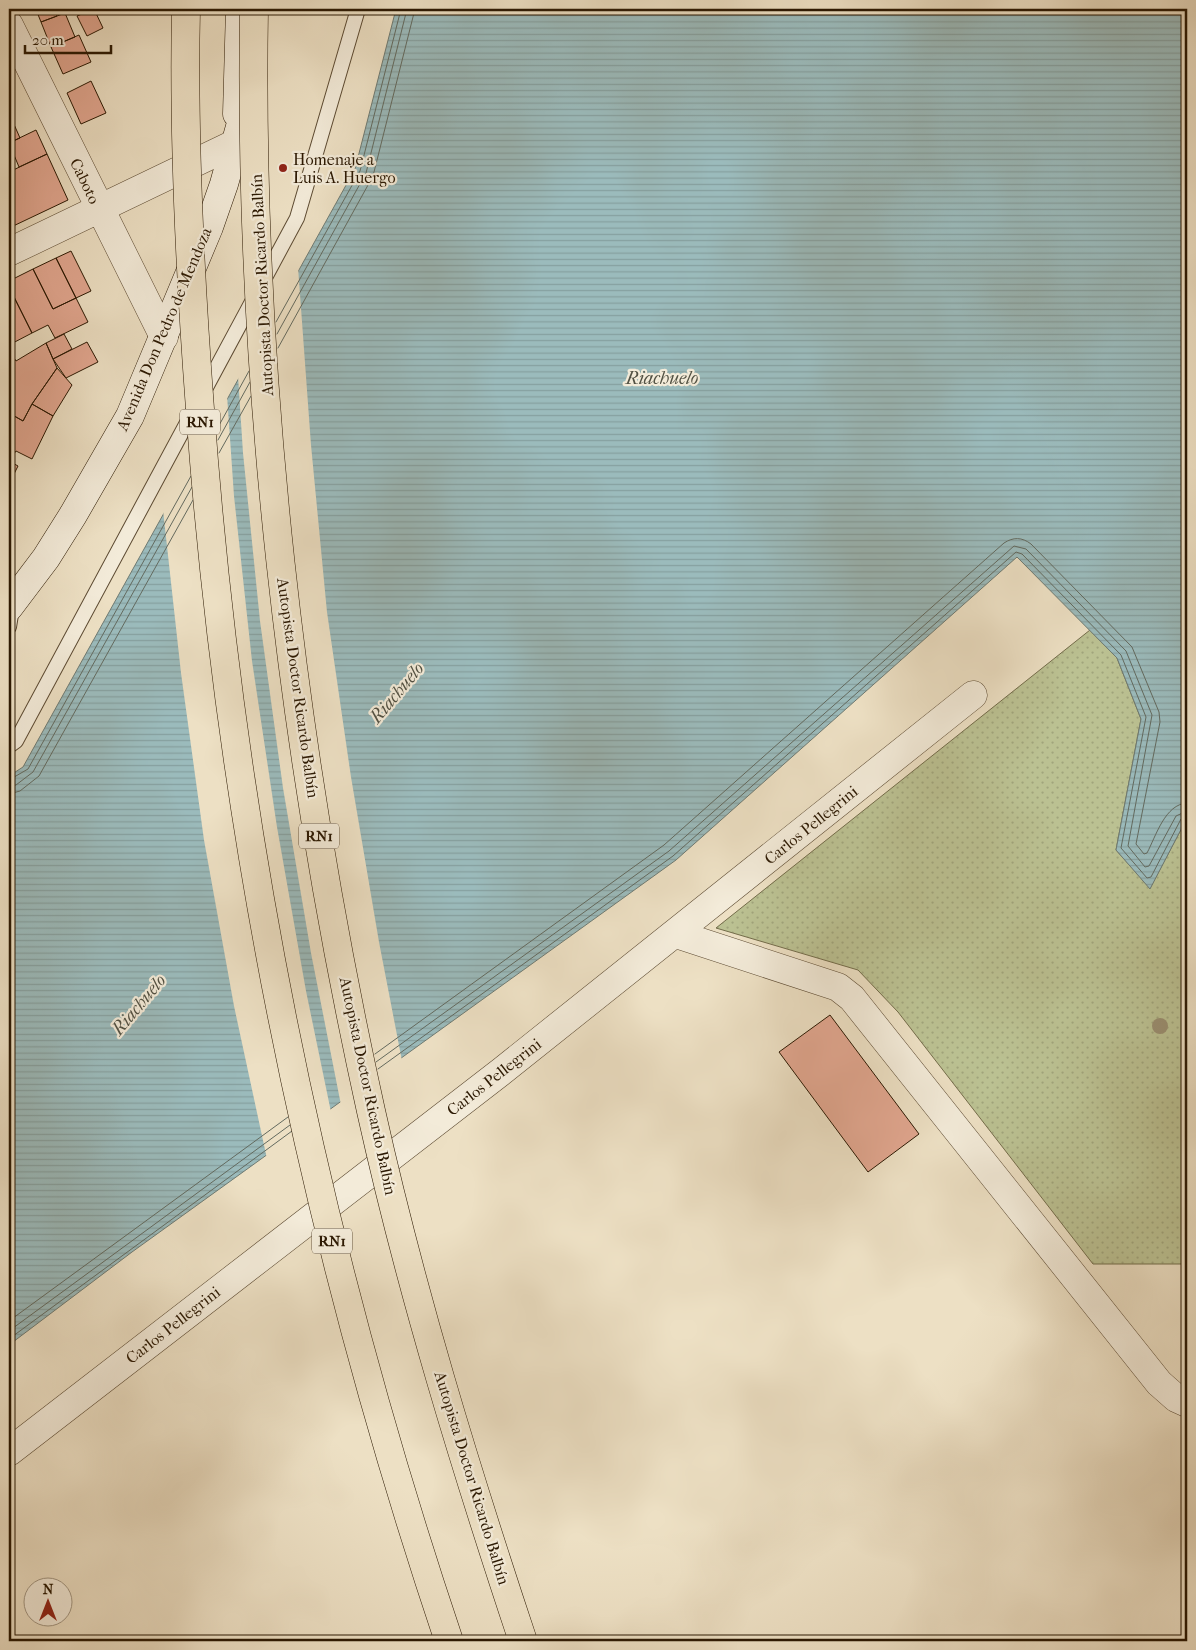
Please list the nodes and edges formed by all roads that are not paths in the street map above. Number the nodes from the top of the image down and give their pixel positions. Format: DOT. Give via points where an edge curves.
graph roads {
  1 [pos="186,9"];
  2 [pos="240,9"];
  3 [pos="254,9"];
  4 [pos="268,9"];
  5 [pos="358,9"];
  6 [pos="9,25"];
  7 [pos="236,143"];
  8 [pos="99,209"];
  9 [pos="9,252"];
  10 [pos="164,337"];
  11 [pos="10,612"];
  12 [pos="973,695"];
  13 [pos="9,746"];
  14 [pos="676,934"];
  15 [pos="1187,1403"];
  16 [pos="9,1452"];
  17 [pos="449,1641"];
  18 [pos="523,1641"];
  1 -- 17 [label="highway, RN1, bridge" via="193,320 206,500 224,666 248,832 277,997 312,1162 358,1344"];
  2 -- 7 [label="street, Avenida Don Pedro de Mendoza"];
  3 -- 18 [label="highway, Autopista Doctor Ricardo Balbín / RN1, bridge" via="259,270 270,450 287,617 310,784 338,948 393,1199 476,1502"];
  4 -- 7 [label="street, Avenida Don Pedro de Mendoza"];
  5 -- 13 [label="lane" via="296,218 16,742"];
  6 -- 8 [label="street, Caboto"];
  7 -- 8 [label="street"];
  7 -- 10 [label="street, Avenida Don Pedro de Mendoza" via="208,227"];
  8 -- 9 [label="street"];
  8 -- 10 [label="street, Caboto"];
  10 -- 11 [label="street, Avenida Don Pedro de Mendoza" via="130,416 46,558"];
  12 -- 14 [label="street, Carlos Pellegrini"];
  14 -- 15 [label="street" via="838,987 852,998 1159,1383"];
  14 -- 16 [label="street, Carlos Pellegrini"];
}
